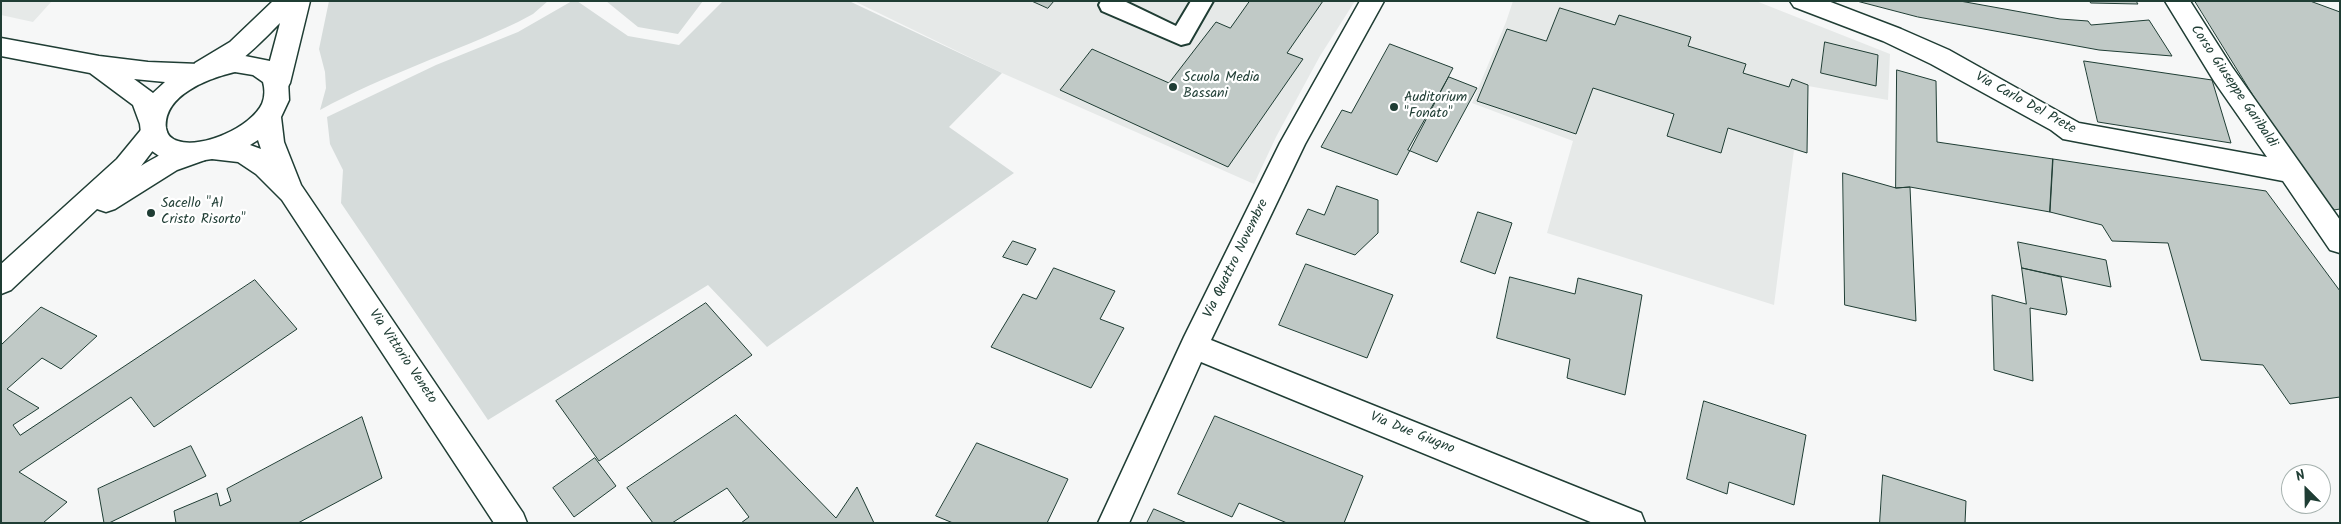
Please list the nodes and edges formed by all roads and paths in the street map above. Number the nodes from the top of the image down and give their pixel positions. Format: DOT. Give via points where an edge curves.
graph roads {
  1 [pos="288,1"];
  2 [pos="298,1"];
  3 [pos="1112,1"];
  4 [pos="1202,1"];
  5 [pos="1372,1"];
  6 [pos="1802,1"];
  7 [pos="2177,1"];
  8 [pos="1,47"];
  9 [pos="98,66"];
  10 [pos="201,72"];
  11 [pos="277,83"];
  12 [pos="268,116"];
  13 [pos="153,128"];
  14 [pos="206,151"];
  15 [pos="2290,172"];
  16 [pos="291,192"];
  17 [pos="59,229"];
  18 [pos="2340,242"];
  19 [pos="1,282"];
  20 [pos="1194,346"];
  21 [pos="512,523"];
  22 [pos="1113,523"];
  23 [pos="1630,523"];
  1 -- 10 [label="street" via="239,49"];
  2 -- 11 [label="street"];
  3 -- 4 [label="lane" via="1110,5 1181,37"];
  5 -- 20 [label="street, Via Quattro Novembre" via="1293,143"];
  6 -- 15 [label="street, Via Carlo Del Prete" via="1940,57 2072,132"];
  7 -- 15 [label="street, Corso Giuseppe Garibaldi"];
  8 -- 9 [label="street"];
  9 -- 10 [label="street" via="160,73"];
  9 -- 13 [label="street" via="143,99"];
  10 -- 11 [label="street" via="227,64 250,64 267,71"];
  10 -- 13 [label="street" via="180,83 166,96 156,110"];
  11 -- 12 [label="street" via="275,105"];
  12 -- 14 [label="street" via="246,136"];
  12 -- 16 [label="street, Via Vittorio Veneto" via="272,142"];
  13 -- 14 [label="street" via="157,139 172,150"];
  13 -- 17 [label="street" via="126,166"];
  14 -- 16 [label="street, Via Vittorio Veneto" via="234,148 250,154"];
  14 -- 17 [label="street" via="168,164"];
  15 -- 18 [label="street, Corso Giuseppe Garibaldi"];
  16 -- 21 [label="street, Via Vittorio Veneto"];
  17 -- 19 [label="street"];
  20 -- 22 [label="street, Via Quattro Novembre"];
  20 -- 23 [label="street, Via Due Giugno"];
}
